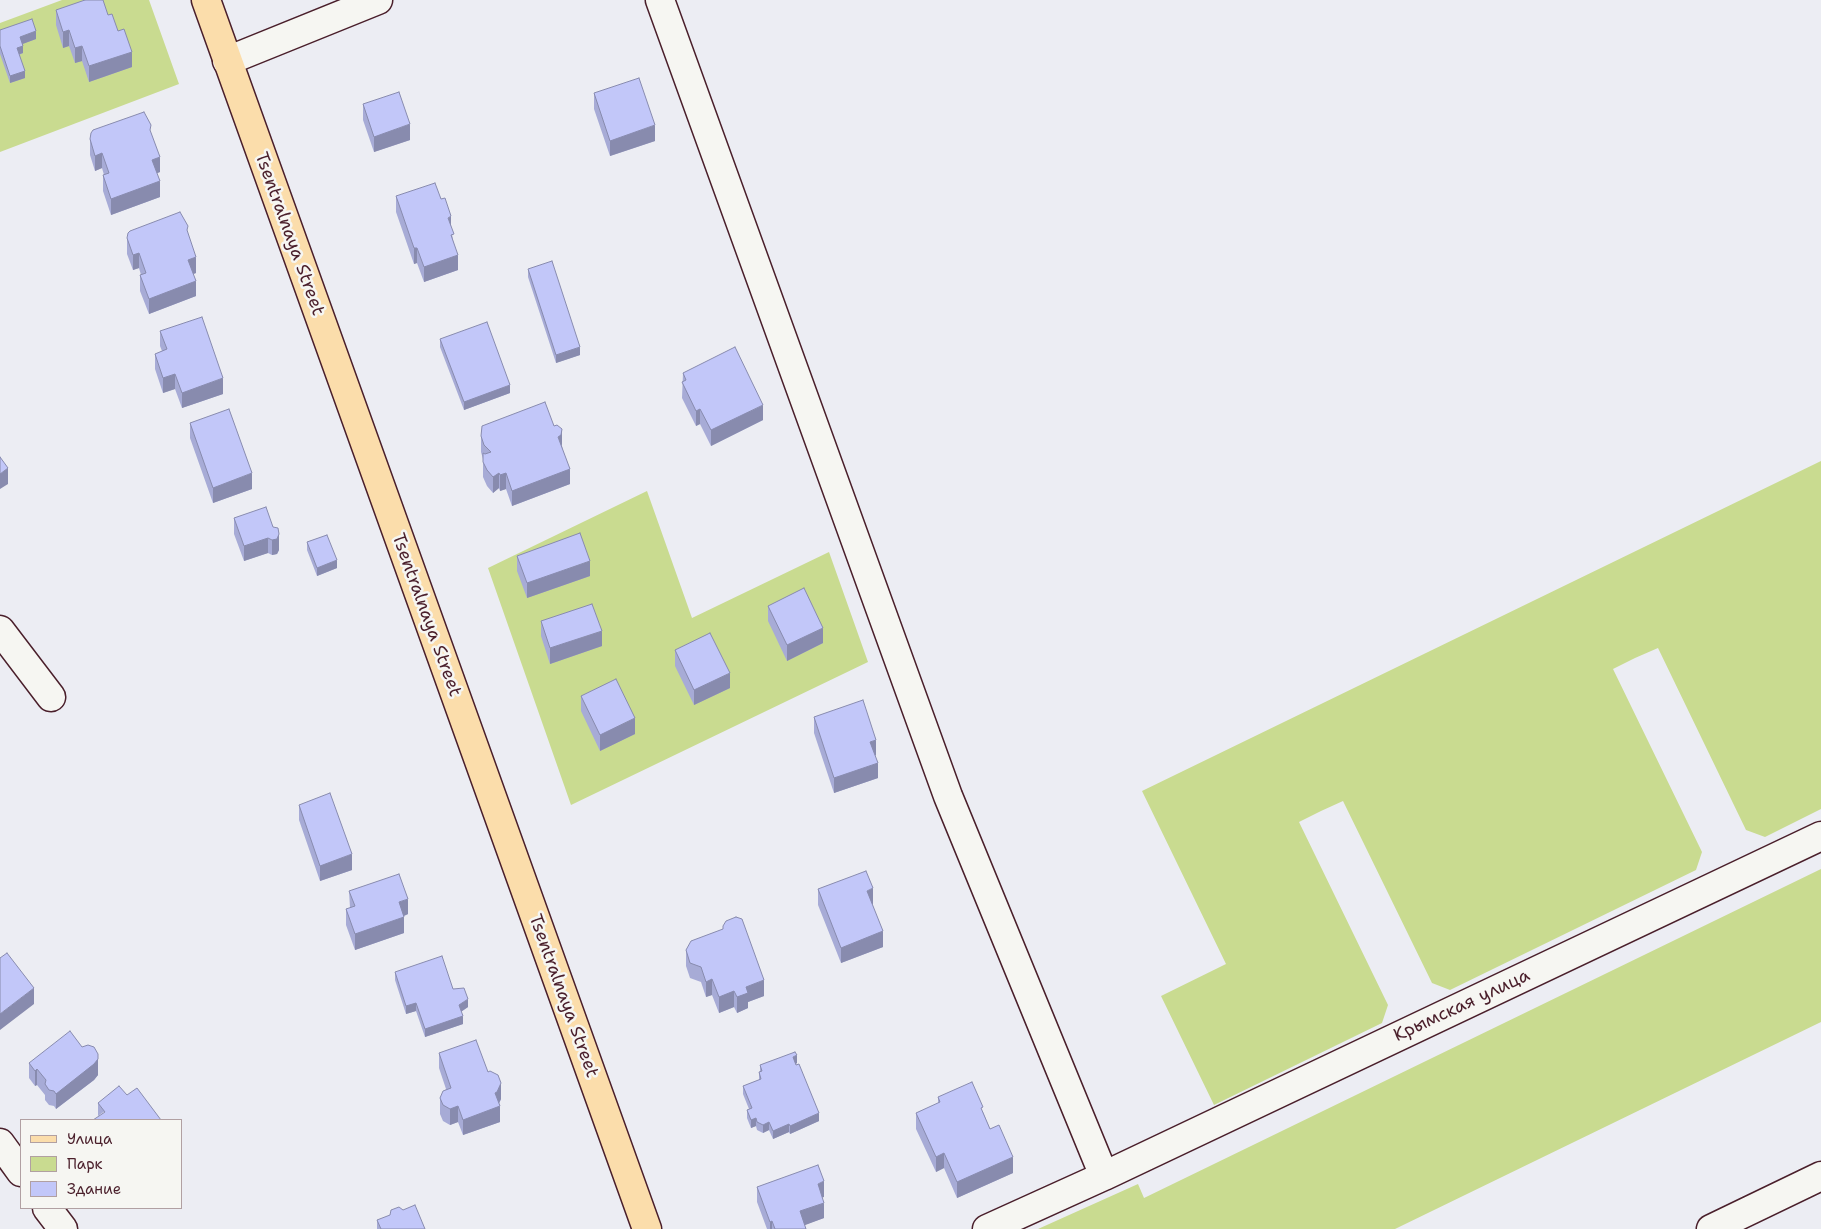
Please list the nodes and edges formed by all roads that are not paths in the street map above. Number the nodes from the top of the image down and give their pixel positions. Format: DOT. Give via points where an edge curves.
graph roads {
  1 [pos="206,0"];
  2 [pos="378,0"];
  3 [pos="660,0"];
  4 [pos="227,61"];
  5 [pos="0,630"];
  6 [pos="51,696"];
  7 [pos="1821,836"];
  8 [pos="0,1144"];
  9 [pos="20,1171"];
  10 [pos="1104,1176"];
  11 [pos="1821,1176"];
  12 [pos="49,1209"];
  13 [pos="63,1229"];
  14 [pos="648,1229"];
  15 [pos="987,1229"];
  16 [pos="1711,1229"];
  1 -- 4 [label="main road, Tsentralnaya Street"];
  2 -- 4 [label="street"];
  3 -- 10 [label="street" via="948,796"];
  4 -- 14 [label="main road, Tsentralnaya Street"];
  5 -- 6 [label="street"];
  7 -- 10 [label="street, Крымская улица"];
  8 -- 9 [label="street"];
  10 -- 15 [label="street, Крымская улица"];
  11 -- 16 [label="street"];
  12 -- 13 [label="street"];
}
